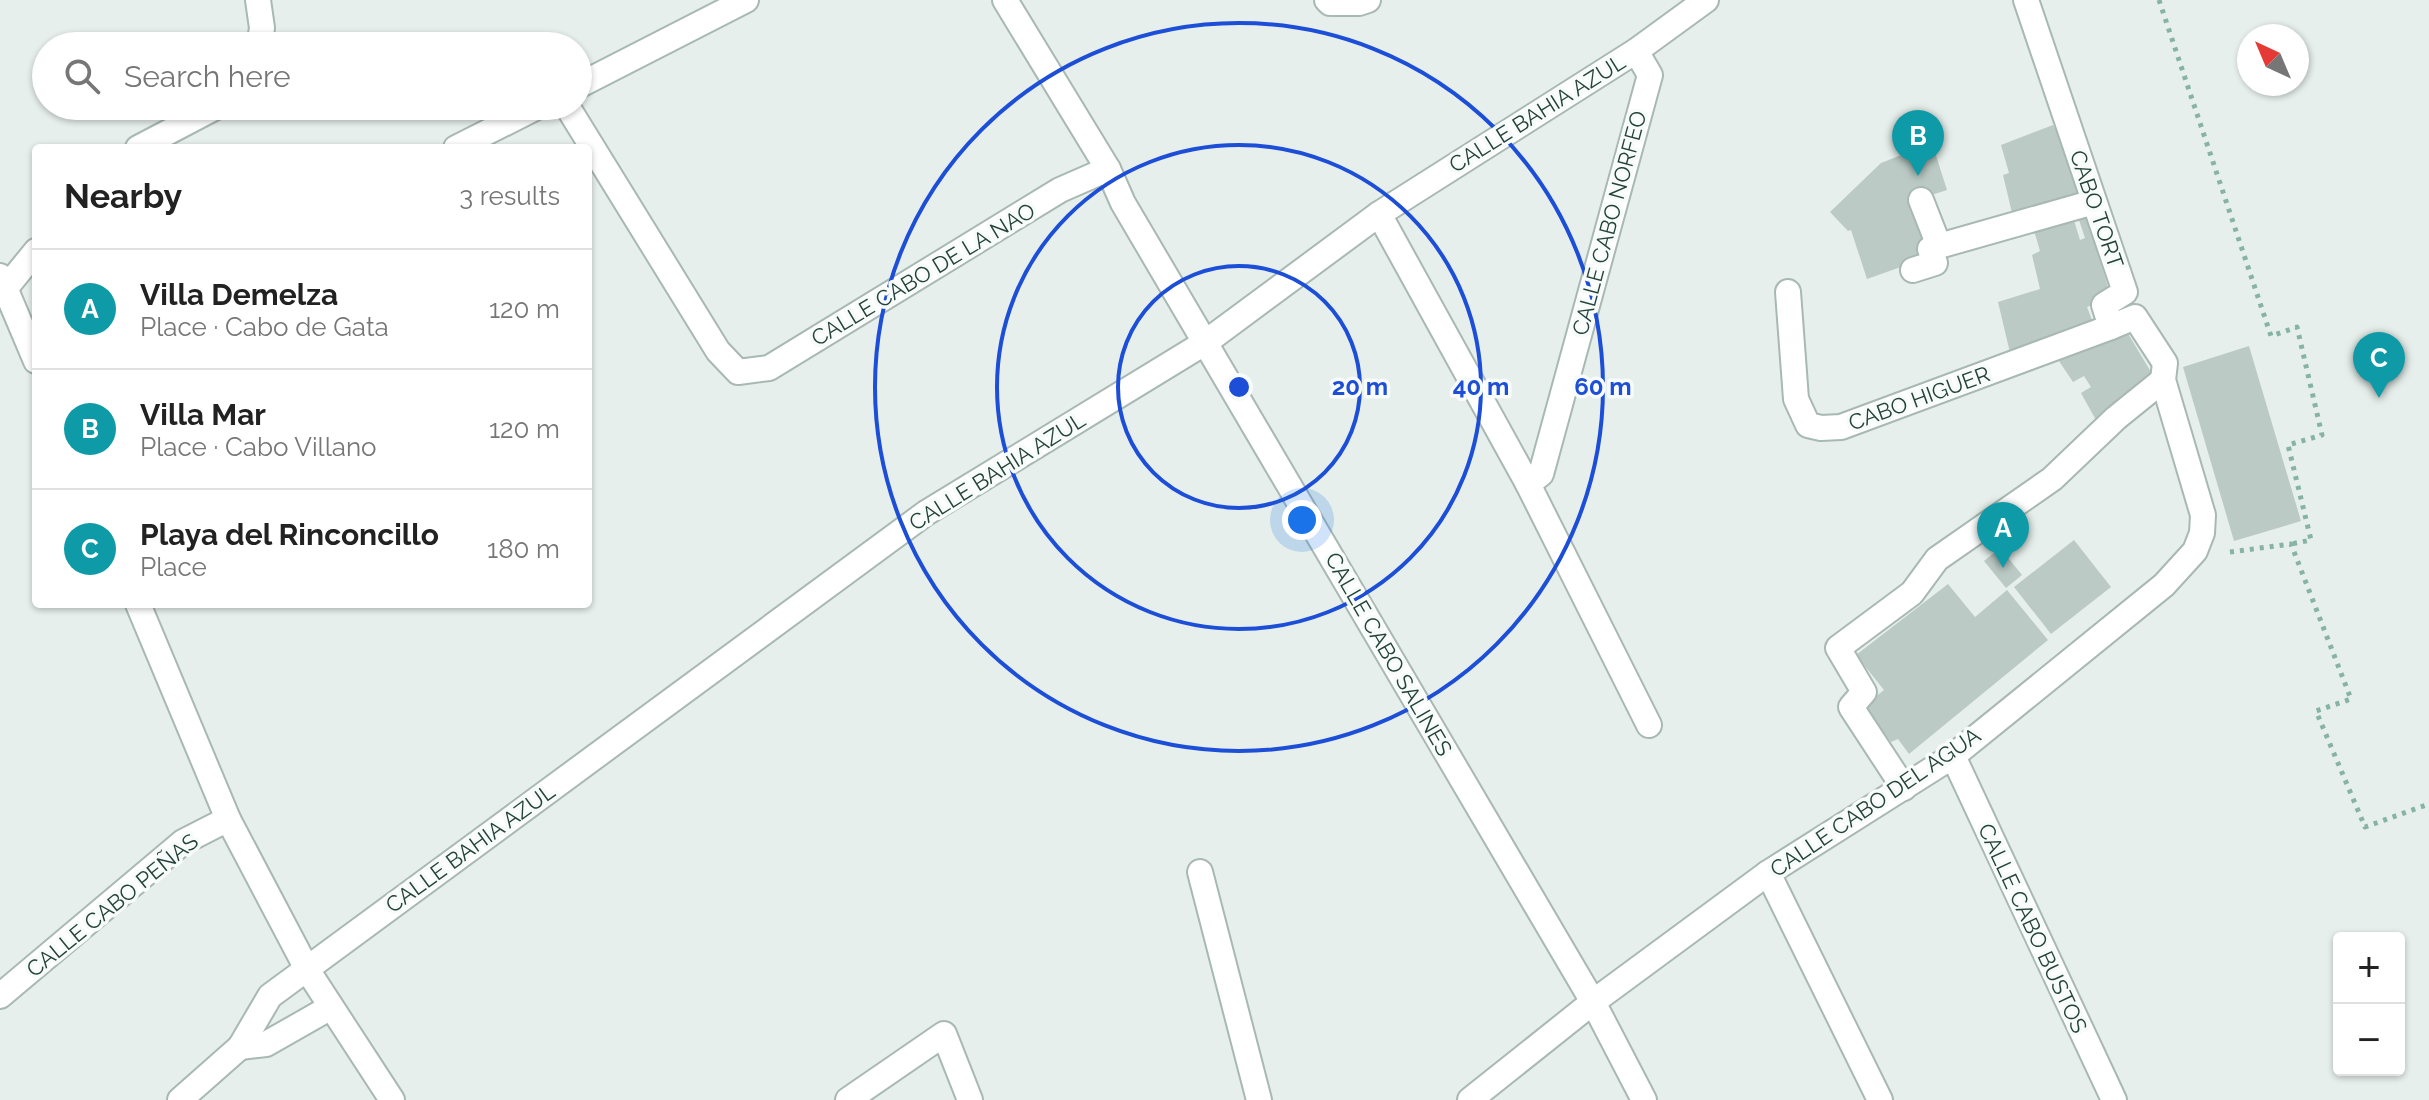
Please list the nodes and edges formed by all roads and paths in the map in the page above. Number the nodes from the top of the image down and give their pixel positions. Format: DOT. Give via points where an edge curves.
graph roads {
  1 [pos="258,0"];
  2 [pos="746,0"];
  3 [pos="1005,0"];
  4 [pos="1327,0"];
  5 [pos="1368,0"];
  6 [pos="1706,0"];
  7 [pos="2026,0"];
  8 [pos="2159,0"];
  9 [pos="261,32"];
  10 [pos="1636,51"];
  11 [pos="592,79"];
  12 [pos="191,120"];
  13 [pos="511,120"];
  14 [pos="576,120"];
  15 [pos="146,144"];
  16 [pos="464,144"];
  17 [pos="590,144"];
  18 [pos="592,147"];
  19 [pos="1108,169"];
  20 [pos="1921,200"];
  21 [pos="2094,202"];
  22 [pos="1379,214"];
  23 [pos="1939,246"];
  24 [pos="32,255"];
  25 [pos="1913,270"];
  26 [pos="3,282"];
  27 [pos="1788,292"];
  28 [pos="2111,327"];
  29 [pos="1206,342"];
  30 [pos="32,351"];
  31 [pos="2163,380"];
  32 [pos="1528,484"];
  33 [pos="2291,544"];
  34 [pos="2189,557"];
  35 [pos="140,608"];
  36 [pos="1649,725"];
  37 [pos="1953,756"];
  38 [pos="1904,788"];
  39 [pos="2429,804"];
  40 [pos="228,819"];
  41 [pos="1200,872"];
  42 [pos="1768,873"];
  43 [pos="306,968"];
  44 [pos="0,996"];
  45 [pos="1593,1002"];
  46 [pos="331,1007"];
  47 [pos="240,1047"];
  48 [pos="180,1100"];
  49 [pos="392,1100"];
  50 [pos="848,1100"];
  51 [pos="970,1100"];
  52 [pos="1259,1100"];
  53 [pos="1470,1100"];
  54 [pos="1644,1100"];
  55 [pos="1880,1100"];
  56 [pos="2114,1100"];
  1 -- 9 [label="street"];
  2 -- 11 [label="street"];
  3 -- 19 [label="street, CALLE CABO SALINES"];
  4 -- 5 [label="street"];
  6 -- 10 [label="street, CALLE BAHIA AZUL"];
  7 -- 21 [label="street, CABO TORT"];
  8 -- 33 [label="path" via="2271,336 2297,327 2322,435 2288,445 2311,540"];
  10 -- 22 [label="street, CALLE BAHIA AZUL"];
  10 -- 32 [label="street, CALLE CABO NORFEO" via="1650,75 1541,474"];
  12 -- 15 [label="street"];
  13 -- 16 [label="street"];
  14 -- 17 [label="street, CALLE CABO DE LA NAO"];
  18 -- 19 [label="street, CALLE CABO DE LA NAO" via="718,351 738,372 769,368 1060,190"];
  19 -- 29 [label="street, CALLE CABO SALINES"];
  20 -- 23 [label="street"];
  21 -- 23 [label="street"];
  21 -- 28 [label="street, CABO TORT" via="2125,292 2104,305"];
  22 -- 29 [label="street, CALLE BAHIA AZUL"];
  22 -- 32 [label="street"];
  23 -- 25 [label="street" via="1930,249 1935,263"];
  24 -- 26 [label="street"];
  26 -- 30 [label="street"];
  27 -- 28 [label="street, CABO HIGUER" via="1796,399 1808,425 1821,428 1841,427"];
  28 -- 31 [label="street" via="2135,317 2165,363"];
  29 -- 43 [label="street, CALLE BAHIA AZUL" via="926,513"];
  29 -- 45 [label="street, CALLE CABO SALINES"];
  31 -- 34 [label="street, CALLE CABO DEL AGUA" via="2203,515 2202,533"];
  31 -- 38 [label="street" via="2052,479 1937,559 1912,593 1838,648 1864,692 1851,707"];
  32 -- 36 [label="street"];
  33 -- 34 [label="path"];
  33 -- 39 [label="path" via="2351,699 2316,711 2365,827"];
  34 -- 37 [label="street, CALLE CABO DEL AGUA" via="2164,585"];
  35 -- 40 [label="street"];
  37 -- 38 [label="street, CALLE CABO DEL AGUA"];
  37 -- 56 [label="street, CALLE CABO BUSTOS"];
  38 -- 42 [label="street, CALLE CABO DEL AGUA"];
  40 -- 43 [label="street"];
  40 -- 44 [label="street, CALLE CABO PEÑAS" via="183,842"];
  41 -- 52 [label="street"];
  42 -- 45 [label="street, CALLE CABO DEL AGUA"];
  42 -- 55 [label="street"];
  43 -- 46 [label="street"];
  43 -- 47 [label="street, CALLE BAHIA AZUL" via="270,996"];
  45 -- 53 [label="street, CALLE CABO DEL AGUA"];
  45 -- 54 [label="street, CALLE CABO SALINES"];
  46 -- 47 [label="street" via="266,1044"];
  46 -- 49 [label="street"];
  47 -- 48 [label="street"];
  50 -- 51 [label="street" via="944,1034"];
}
